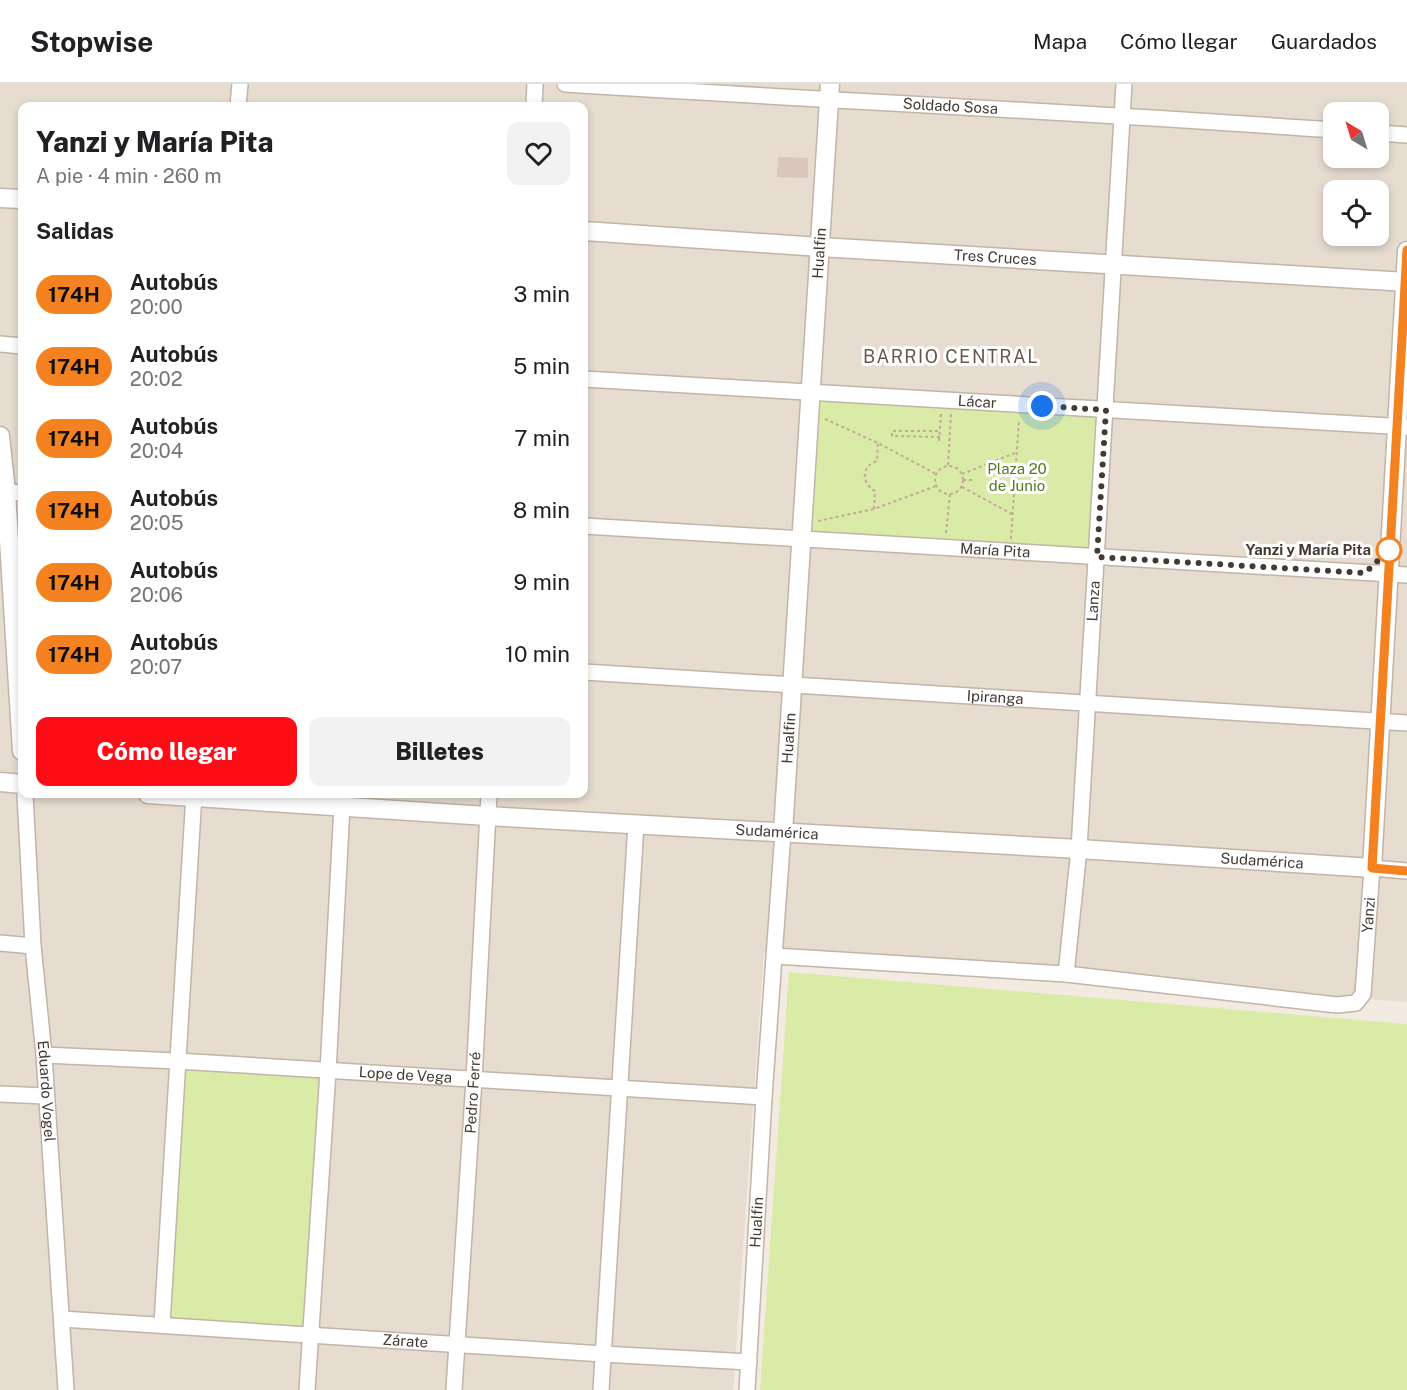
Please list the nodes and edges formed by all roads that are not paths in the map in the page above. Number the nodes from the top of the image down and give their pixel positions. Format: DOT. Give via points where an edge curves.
graph roads {
  1 [pos="240,84"];
  2 [pos="536,84"];
  3 [pos="565,84"];
  4 [pos="1124,84"];
  5 [pos="830,92"];
  6 [pos="238,102"];
  7 [pos="534,102"];
  8 [pos="1122,115"];
  9 [pos="1323,129"];
  10 [pos="1389,134"];
  11 [pos="1407,135"];
  12 [pos="0,198"];
  13 [pos="18,199"];
  14 [pos="588,231"];
  15 [pos="820,247"];
  16 [pos="1407,250"];
  17 [pos="1113,263"];
  18 [pos="1406,282"];
  19 [pos="0,344"];
  20 [pos="18,346"];
  21 [pos="588,379"];
  22 [pos="812,391"];
  23 [pos="1106,410"];
  24 [pos="1402,427"];
  25 [pos="0,439"];
  26 [pos="14,493"];
  27 [pos="588,526"];
  28 [pos="803,532"];
  29 [pos="1097,557"];
  30 [pos="1388,574"];
  31 [pos="1407,575"];
  32 [pos="7,628"];
  33 [pos="588,672"];
  34 [pos="791,684"];
  35 [pos="1087,703"];
  36 [pos="18,718"];
  37 [pos="1380,722"];
  38 [pos="1407,723"];
  39 [pos="0,782"];
  40 [pos="18,784"];
  41 [pos="25,798"];
  42 [pos="194,798"];
  43 [pos="231,798"];
  44 [pos="489,798"];
  45 [pos="342,807"];
  46 [pos="487,816"];
  47 [pos="636,824"];
  48 [pos="783,832"];
  49 [pos="1078,849"];
  50 [pos="1372,868"];
  51 [pos="1407,871"];
  52 [pos="0,943"];
  53 [pos="33,946"];
  54 [pos="775,956"];
  55 [pos="1066,974"];
  56 [pos="44,1055"];
  57 [pos="177,1061"];
  58 [pos="328,1071"];
  59 [pos="474,1079"];
  60 [pos="620,1087"];
  61 [pos="0,1094"];
  62 [pos="45,1096"];
  63 [pos="764,1097"];
  64 [pos="62,1319"];
  65 [pos="162,1324"];
  66 [pos="311,1335"];
  67 [pos="457,1345"];
  68 [pos="603,1354"];
  69 [pos="749,1362"];
  70 [pos="66,1390"];
  71 [pos="307,1390"];
  72 [pos="454,1390"];
  73 [pos="600,1390"];
  74 [pos="747,1390"];
  1 -- 6 [label="street"];
  2 -- 7 [label="street"];
  3 -- 5 [label="street, Soldado Sosa"];
  4 -- 8 [label="street, Lanza"];
  5 -- 8 [label="street, Soldado Sosa"];
  5 -- 15 [label="street, Hualfin"];
  8 -- 9 [label="street, Soldado Sosa"];
  8 -- 17 [label="street, Lanza"];
  10 -- 11 [label="street"];
  12 -- 13 [label="street"];
  14 -- 15 [label="street, Tres Cruces"];
  15 -- 17 [label="street, Tres Cruces"];
  15 -- 22 [label="street, Hualfin"];
  16 -- 18 [label="street, Yanzi"];
  17 -- 18 [label="street, Tres Cruces"];
  17 -- 23 [label="street, Lanza"];
  18 -- 24 [label="street, Yanzi"];
  19 -- 20 [label="street"];
  21 -- 22 [label="street, Lácar"];
  22 -- 23 [label="street, Lácar"];
  22 -- 28 [label="street, Hualfin"];
  23 -- 24 [label="street, Lácar"];
  23 -- 29 [label="street, Lanza"];
  24 -- 30 [label="street, Yanzi"];
  25 -- 26 [label="street"];
  26 -- 32 [label="street"];
  27 -- 28 [label="street, María Pita"];
  28 -- 29 [label="street, María Pita"];
  28 -- 34 [label="street, Hualfin"];
  29 -- 30 [label="street, María Pita"];
  29 -- 35 [label="street, Lanza"];
  30 -- 31 [label="street, María Pita"];
  30 -- 37 [label="street, Yanzi"];
  32 -- 36 [label="street"];
  33 -- 34 [label="street, Ipiranga"];
  34 -- 35 [label="street, Ipiranga"];
  34 -- 48 [label="street, Hualfin"];
  35 -- 37 [label="street, Ipiranga"];
  35 -- 49 [label="street, Lanza"];
  37 -- 38 [label="street, Ipiranga"];
  37 -- 50 [label="street, Yanzi"];
  39 -- 40 [label="street"];
  41 -- 53 [label="street, Eduardo Vogel"];
  42 -- 57 [label="street"];
  43 -- 45 [label="street, Sudamérica"];
  44 -- 46 [label="street, Pedro Ferré"];
  45 -- 46 [label="street, Sudamérica"];
  45 -- 58 [label="street"];
  46 -- 47 [label="street, Sudamérica"];
  46 -- 59 [label="street, Pedro Ferré"];
  47 -- 48 [label="street, Sudamérica"];
  47 -- 60 [label="street"];
  48 -- 49 [label="street, Sudamérica"];
  48 -- 54 [label="street, Hualfin"];
  49 -- 50 [label="street, Sudamérica"];
  49 -- 55 [label="street, Lanza"];
  50 -- 51 [label="street, Sudamérica"];
  50 -- 55 [label="street, Yanzi" via="1363,994 1356,1003 1337,1005"];
  52 -- 53 [label="street"];
  53 -- 56 [label="street, Eduardo Vogel"];
  54 -- 55 [label="street"];
  54 -- 63 [label="street, Hualfin"];
  56 -- 57 [label="street, Lope de Vega"];
  56 -- 62 [label="street, Eduardo Vogel"];
  57 -- 58 [label="street, Lope de Vega"];
  57 -- 65 [label="street"];
  58 -- 59 [label="street, Lope de Vega"];
  58 -- 66 [label="street"];
  59 -- 60 [label="street, Lope de Vega"];
  59 -- 67 [label="street, Pedro Ferré"];
  60 -- 63 [label="street, Lope de Vega"];
  60 -- 68 [label="street"];
  61 -- 62 [label="street"];
  62 -- 64 [label="street, Eduardo Vogel"];
  63 -- 69 [label="street, Hualfin"];
  64 -- 65 [label="street, Zárate"];
  64 -- 70 [label="street, Eduardo Vogel"];
  65 -- 66 [label="street, Zárate"];
  66 -- 67 [label="street, Zárate"];
  66 -- 71 [label="street"];
  67 -- 68 [label="street, Zárate"];
  67 -- 72 [label="street, Pedro Ferré"];
  68 -- 69 [label="street, Zárate"];
  68 -- 73 [label="street"];
  69 -- 74 [label="street, Hualfin"];
}
